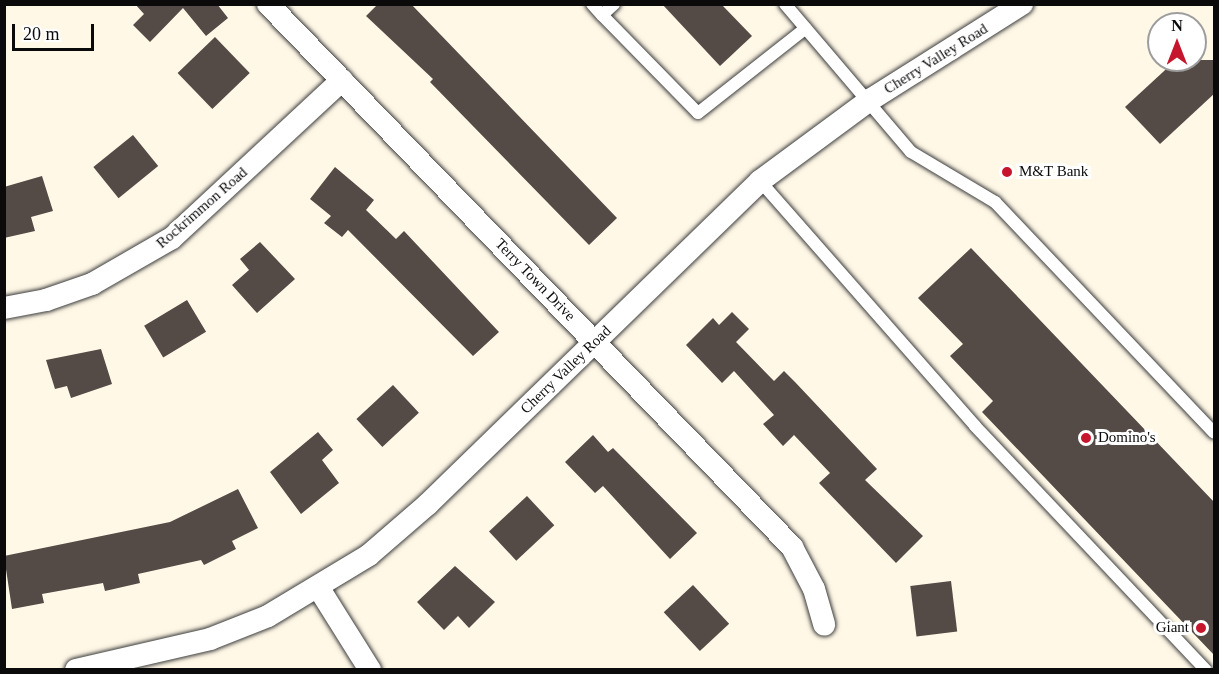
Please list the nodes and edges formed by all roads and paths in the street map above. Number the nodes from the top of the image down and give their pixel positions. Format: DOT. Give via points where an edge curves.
graph roads {
  1 [pos="268,4"];
  2 [pos="592,4"];
  3 [pos="614,4"];
  4 [pos="785,4"];
  5 [pos="1022,4"];
  6 [pos="602,15"];
  7 [pos="806,28"];
  8 [pos="342,80"];
  9 [pos="870,100"];
  10 [pos="760,181"];
  11 [pos="4,308"];
  12 [pos="595,343"];
  13 [pos="1215,433"];
  14 [pos="318,587"];
  15 [pos="824,625"];
  16 [pos="76,669"];
  17 [pos="370,669"];
  18 [pos="1206,669"];
  1 -- 8 [label="street, Terry Town Drive"];
  2 -- 6 [label="lane"];
  3 -- 6 [label="lane"];
  4 -- 7 [label="lane"];
  5 -- 9 [label="street, Cherry Valley Road"];
  6 -- 7 [label="lane" via="698,113"];
  7 -- 9 [label="lane"];
  8 -- 11 [label="street, Rockrimmon Road" via="172,238 92,284 46,300"];
  8 -- 12 [label="street, Terry Town Drive"];
  9 -- 10 [label="street, Cherry Valley Road"];
  9 -- 13 [label="lane" via="925,163 995,202"];
  10 -- 12 [label="street, Cherry Valley Road"];
  10 -- 18 [label="lane" via="975,426"];
  12 -- 14 [label="street, Cherry Valley Road" via="428,504 369,555"];
  12 -- 15 [label="street, Terry Town Drive" via="792,547 814,589"];
  14 -- 16 [label="street, Cherry Valley Road" via="268,616 210,639"];
  14 -- 17 [label="street"];
}
